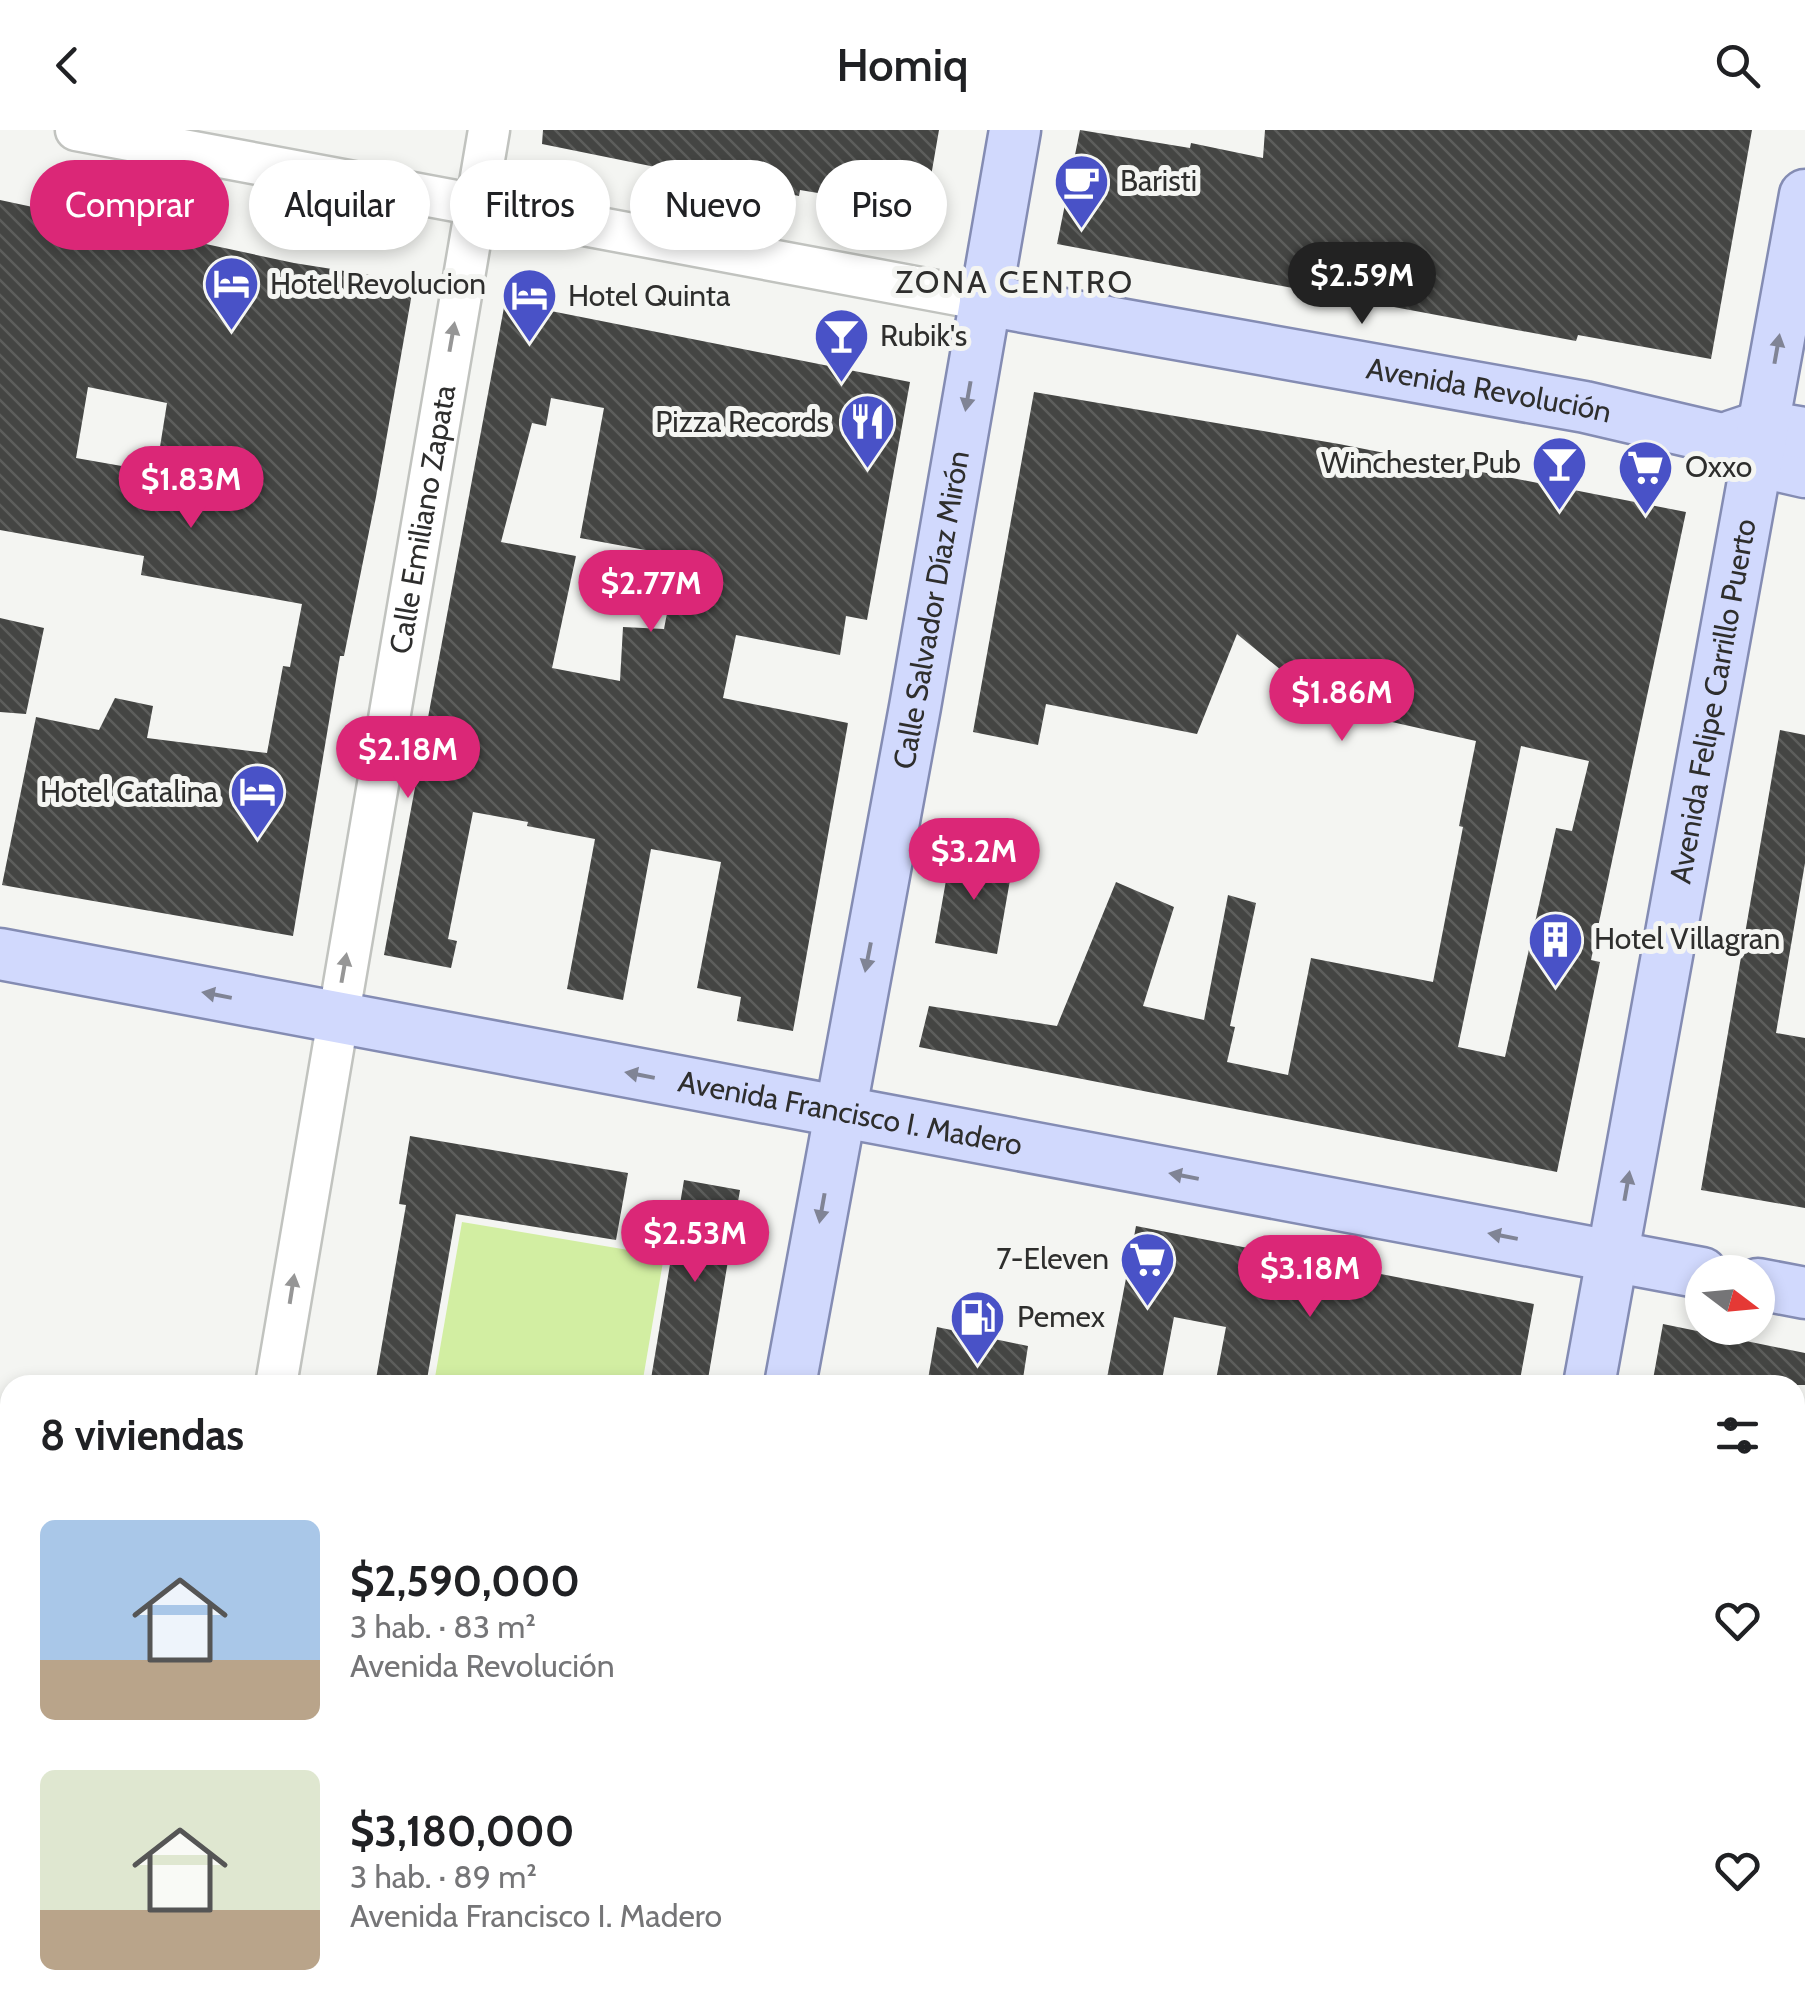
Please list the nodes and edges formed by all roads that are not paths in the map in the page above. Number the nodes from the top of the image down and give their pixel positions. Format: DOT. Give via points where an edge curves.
graph roads {
  1 [pos="76,130"];
  2 [pos="488,130"];
  3 [pos="1014,130"];
  4 [pos="482,160"];
  5 [pos="1805,195"];
  6 [pos="450,201"];
  7 [pos="610,231"];
  8 [pos="466,250"];
  9 [pos="984,300"];
  10 [pos="1761,440"];
  11 [pos="1805,472"];
  12 [pos="0,954"];
  13 [pos="335,1017"];
  14 [pos="839,1112"];
  15 [pos="1614,1257"];
  16 [pos="1685,1270"];
  17 [pos="1775,1287"];
  18 [pos="1805,1292"];
  19 [pos="278,1375"];
  20 [pos="792,1375"];
  21 [pos="1591,1375"];
  1 -- 6 [label="street, Avenida Revolución"];
  2 -- 4 [label="street, Calle Emiliano Zapata"];
  3 -- 9 [label="main road, Calle Salvador Díaz Mirón"];
  10 -- 5 [label="main road, Avenida Felipe Carrillo Puerto, one-way"];
  7 -- 9 [label="street, Avenida Revolución"];
  13 -- 8 [label="street, Calle Emiliano Zapata, one-way"];
  9 -- 10 [label="main road, Avenida Revolución"];
  9 -- 14 [label="main road, Calle Salvador Díaz Mirón, one-way"];
  10 -- 11 [label="main road, Avenida Revolución"];
  15 -- 10 [label="main road, Avenida Felipe Carrillo Puerto, one-way"];
  13 -- 12 [label="main road, Avenida Francisco I. Madero, one-way"];
  14 -- 13 [label="main road, Avenida Francisco I. Madero, one-way"];
  19 -- 13 [label="street, Calle Emiliano Zapata, one-way"];
  15 -- 14 [label="main road, Avenida Francisco I. Madero, one-way"];
  14 -- 20 [label="main road, Calle Salvador Díaz Mirón, one-way"];
  15 -- 16 [label="main road, Avenida Francisco I. Madero"];
  15 -- 21 [label="main road, Avenida Felipe Carrillo Puerto"];
  17 -- 18 [label="main road"];
}
